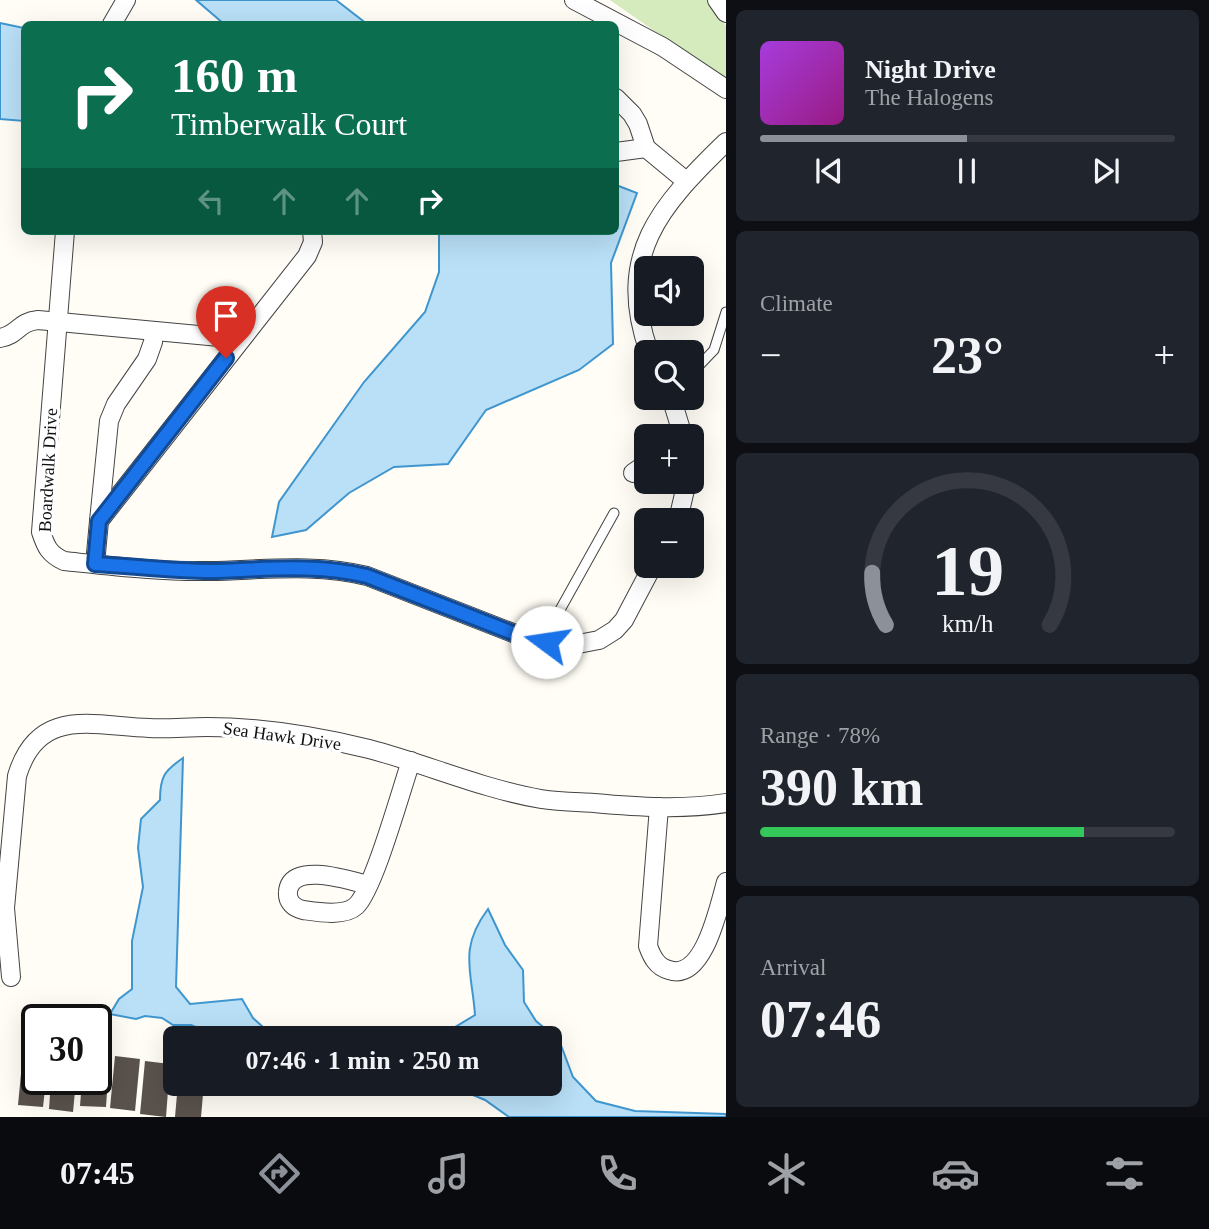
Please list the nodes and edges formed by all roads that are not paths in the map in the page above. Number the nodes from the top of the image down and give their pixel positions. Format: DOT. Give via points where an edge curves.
graph roads {
  1 [pos="125,0"];
  2 [pos="574,0"];
  3 [pos="595,0"];
  4 [pos="717,0"];
  5 [pos="726,13"];
  6 [pos="114,21"];
  7 [pos="614,21"];
  8 [pos="615,21"];
  9 [pos="619,24"];
  10 [pos="726,89"];
  11 [pos="619,101"];
  12 [pos="726,142"];
  13 [pos="646,148"];
  14 [pos="619,152"];
  15 [pos="686,180"];
  16 [pos="65,235"];
  17 [pos="312,235"];
  18 [pos="726,312"];
  19 [pos="57,320"];
  20 [pos="154,331"];
  21 [pos="0,338"];
  22 [pos="241,339"];
  23 [pos="645,340"];
  24 [pos="704,360"];
  25 [pos="614,513"];
  26 [pos="99,521"];
  27 [pos="95,564"];
  28 [pos="646,578"];
  29 [pos="547,642"];
  30 [pos="411,761"];
  31 [pos="726,803"];
  32 [pos="659,807"];
  33 [pos="726,882"];
  34 [pos="368,885"];
  35 [pos="11,977"];
  1 -- 6 [label="street"];
  2 -- 7 [label="street"];
  3 -- 8 [label="street"];
  4 -- 5 [label="street"];
  9 -- 10 [label="street"];
  11 -- 13 [label="street" via="638,124"];
  12 -- 15 [label="street"];
  13 -- 14 [label="street"];
  13 -- 15 [label="street"];
  15 -- 23 [label="street" via="652,230 638,275 637,299"];
  16 -- 19 [label="street, Boardwalk Drive"];
  17 -- 22 [label="street" via="307,256"];
  18 -- 24 [label="lane" via="714,350"];
  19 -- 20 [label="street"];
  19 -- 21 [label="street" via="26,321 12,335"];
  19 -- 27 [label="street, Boardwalk Drive" via="41,532 54,556"];
  20 -- 22 [label="street"];
  20 -- 26 [label="street" via="147,359 109,421"];
  22 -- 26 [label="street"];
  25 -- 29 [label="lane" via="551,626"];
  26 -- 27 [label="street"];
  27 -- 29 [label="street, Boardwalk Drive" via="206,571 342,569"];
  28 -- 29 [label="street, Boardwalk Drive" via="615,630 598,640 573,645"];
  30 -- 32 [label="street, Sea Hawk Drive" via="542,799"];
  30 -- 34 [label="street"];
  30 -- 35 [label="street, Sea Hawk Drive" via="310,736 250,729 74,723 44,733 22,759 17,776 5,908"];
  31 -- 32 [label="street, Sea Hawk Drive"];
  32 -- 33 [label="street" via="648,946 663,968 683,971 701,956"];
}
